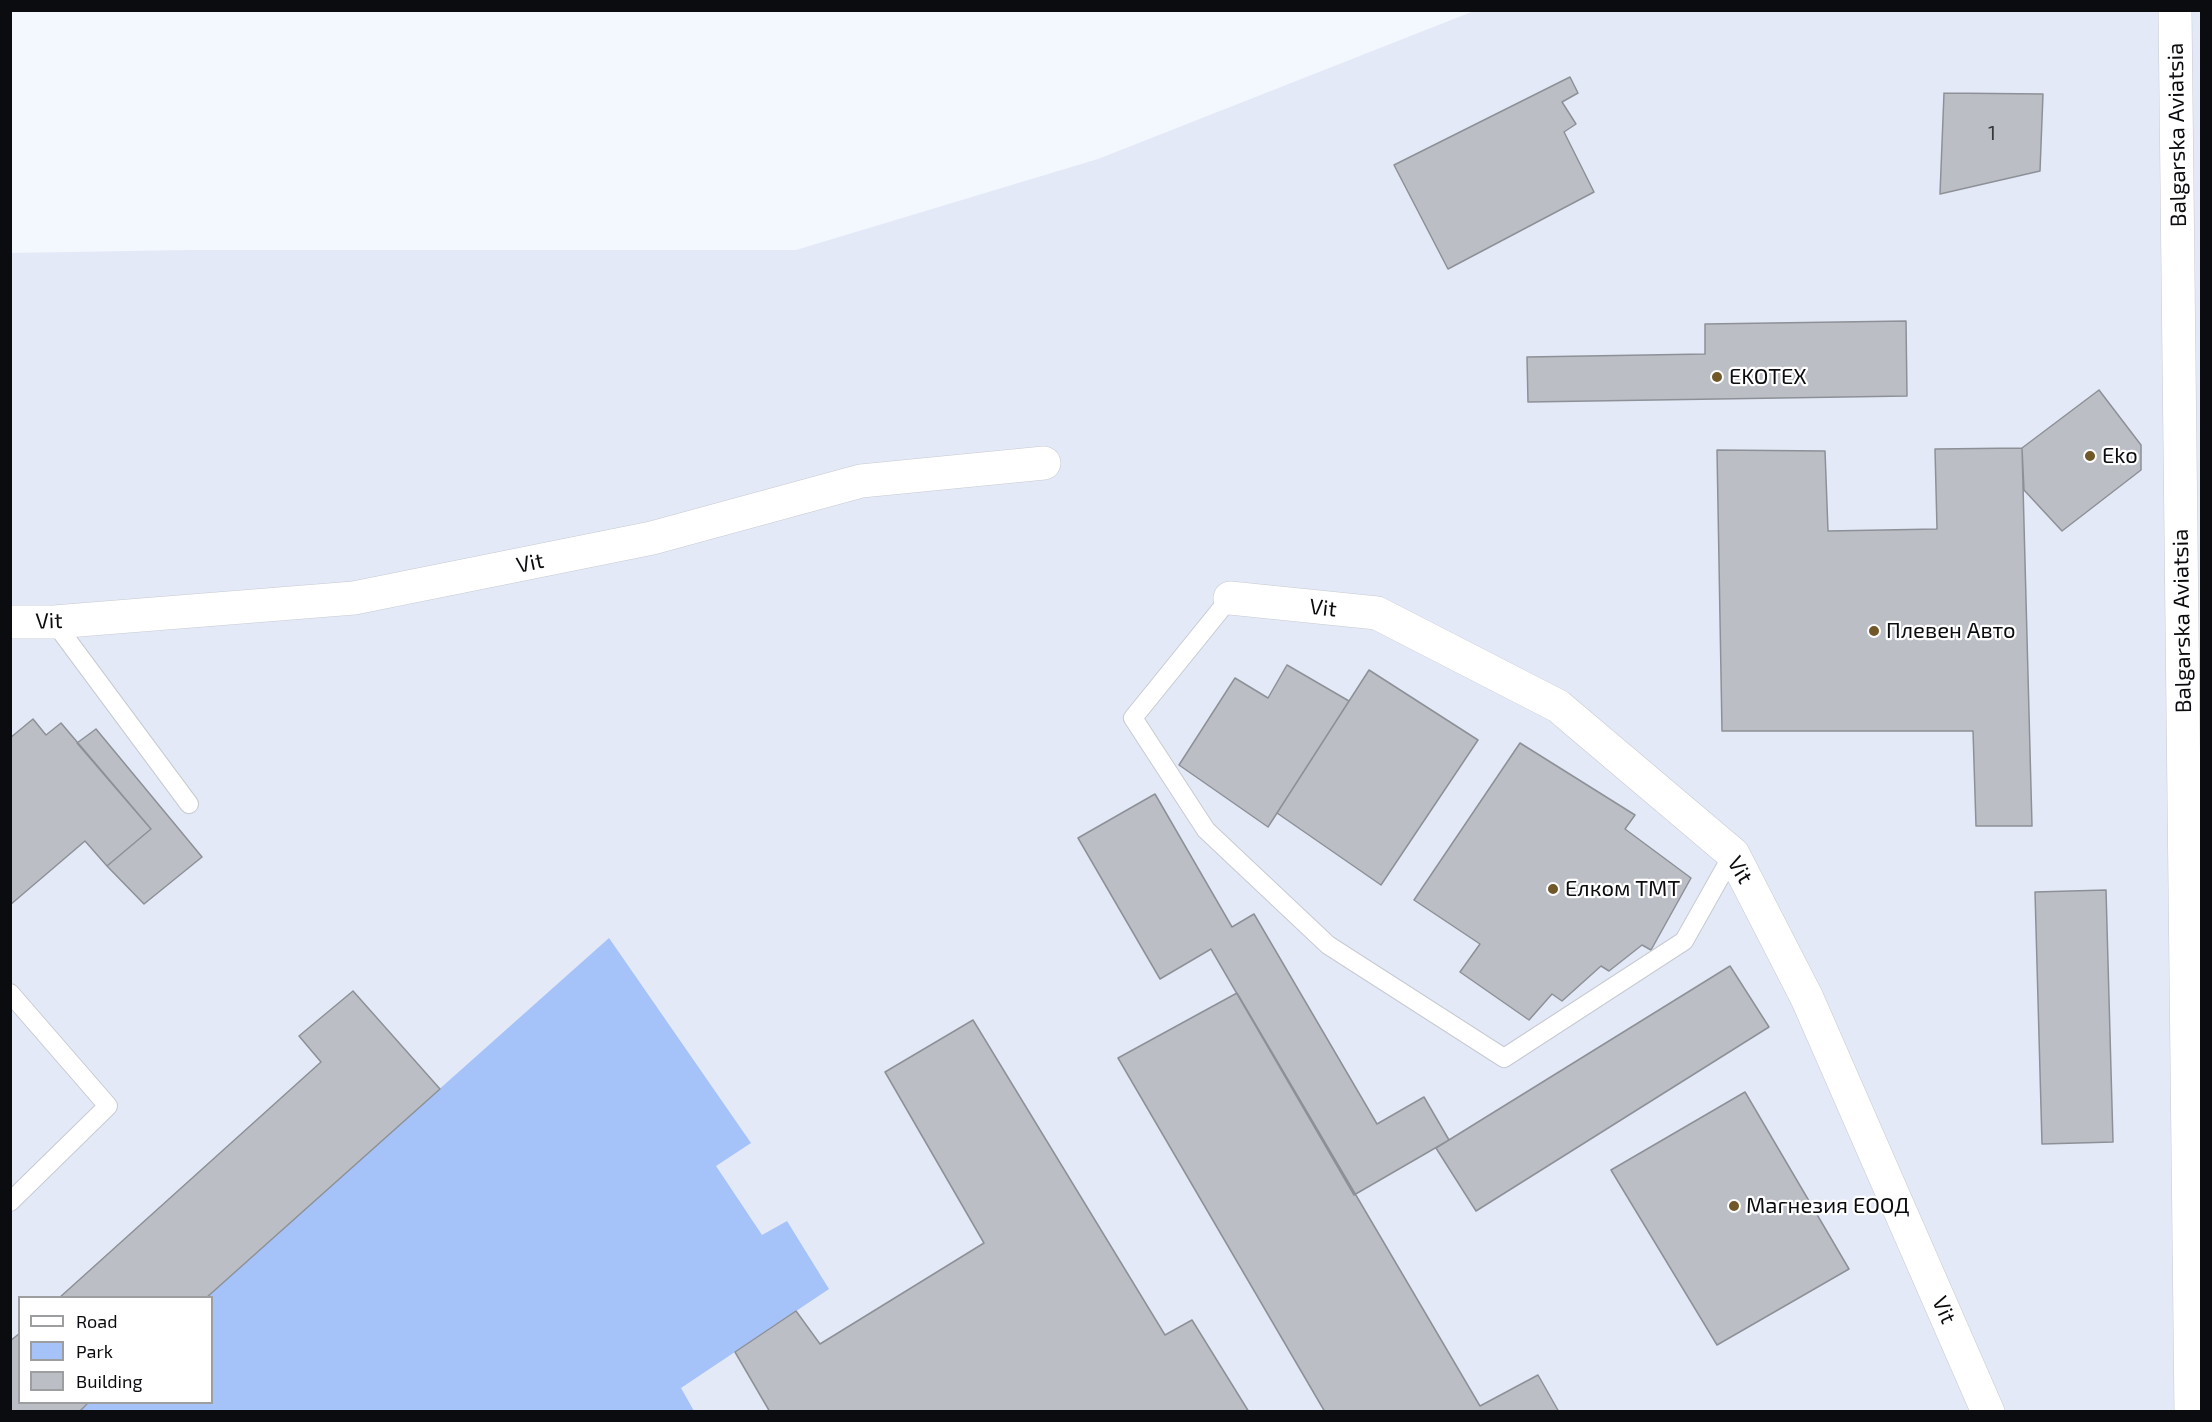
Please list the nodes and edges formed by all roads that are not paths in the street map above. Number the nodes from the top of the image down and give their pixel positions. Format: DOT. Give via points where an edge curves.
graph roads {
  1 [pos="2175,10"];
  2 [pos="1044,463"];
  3 [pos="1230,598"];
  4 [pos="10,622"];
  5 [pos="54,622"];
  6 [pos="189,804"];
  7 [pos="1733,854"];
  8 [pos="10,993"];
  9 [pos="10,1202"];
  10 [pos="2190,1410"];
  11 [pos="1988,1412"];
  1 -- 10 [label="street, Balgarska Aviatsia"];
  2 -- 5 [label="street, Vit" via="861,481 652,538 354,598"];
  3 -- 7 [label="street, Vit" via="1377,613 1558,706"];
  3 -- 7 [label="lane" via="1133,718 1206,830 1328,945 1504,1058 1684,941"];
  4 -- 5 [label="street, Vit"];
  5 -- 6 [label="lane"];
  7 -- 11 [label="street, Vit" via="1807,998"];
  8 -- 9 [label="lane" via="108,1106"];
}
